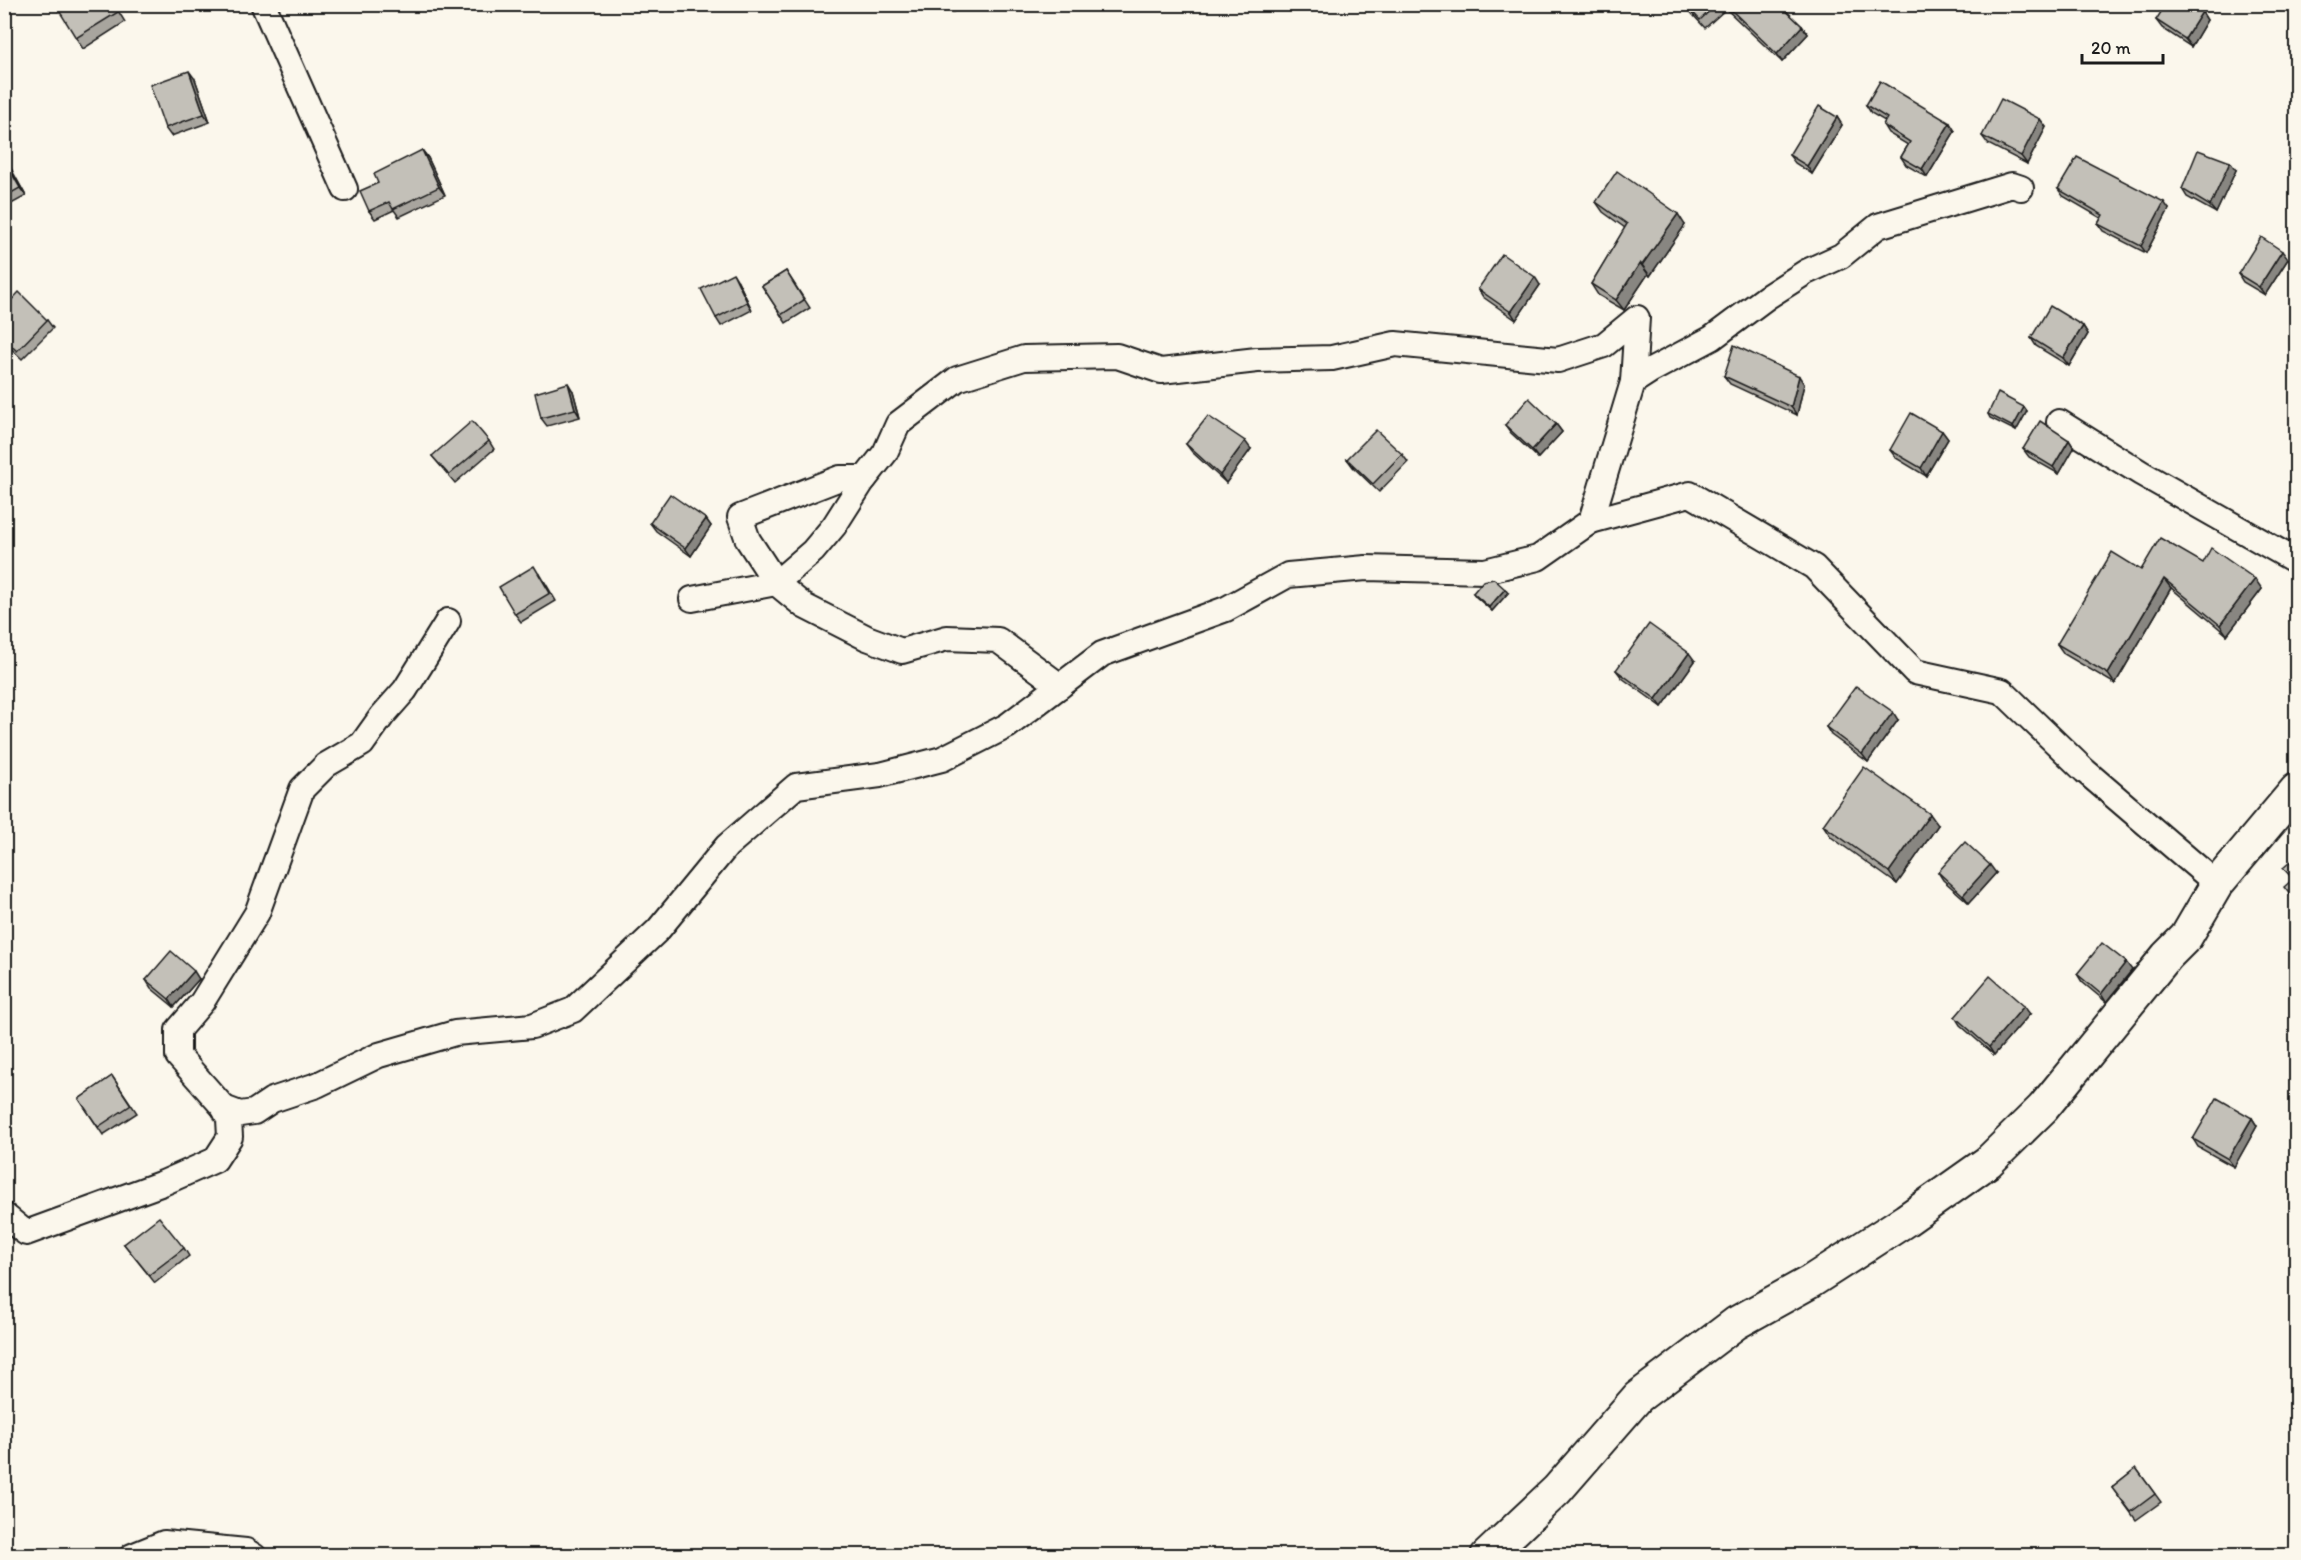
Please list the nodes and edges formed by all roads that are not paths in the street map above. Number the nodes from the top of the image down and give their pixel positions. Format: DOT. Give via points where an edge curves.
graph roads {
  1 [pos="263,4"];
  2 [pos="2021,188"];
  3 [pos="345,189"];
  4 [pos="1633,382"];
  5 [pos="2059,422"];
  6 [pos="865,478"];
  7 [pos="1592,520"];
  8 [pos="2296,561"];
  9 [pos="776,583"];
  10 [pos="692,599"];
  11 [pos="448,621"];
  12 [pos="1060,686"];
  13 [pos="2296,790"];
  14 [pos="2217,884"];
  15 [pos="224,1108"];
  16 [pos="4,1215"];
  17 [pos="132,1556"];
  18 [pos="254,1556"];
  19 [pos="1487,1556"];
  1 -- 3 [label="street"];
  2 -- 4 [label="street" via="2012,185 1878,226 1841,256 1806,272 1712,338"];
  4 -- 6 [label="street" via="1637,318 1604,345 1558,360 1395,344 1332,358 1257,360 1161,371 1117,356 1024,358 957,379 898,424 885,453"];
  4 -- 7 [label="street"];
  5 -- 8 [label="street"];
  6 -- 9 [label="street" via="813,551"];
  6 -- 9 [label="street" via="840,478 740,517 747,540"];
  7 -- 12 [label="street" via="1538,558 1485,571 1366,568 1288,575 1226,609 1102,654"];
  7 -- 14 [label="street" via="1690,494 1814,567 1915,672 2002,691 2085,771"];
  9 -- 10 [label="street"];
  9 -- 12 [label="street" via="804,606 902,651 947,638 998,640"];
  11 -- 15 [label="street" via="405,690 362,744 326,765 303,789 257,914 202,1002 178,1030 178,1056"];
  12 -- 15 [label="street" via="1006,726 942,759 880,775 796,786 727,846 658,930 573,1010 532,1026 455,1033 378,1055 317,1085 272,1100 254,1112 240,1114"];
  13 -- 14 [label="street"];
  14 -- 19 [label="street" via="2186,937 2043,1108 1988,1162 1810,1282 1736,1323 1638,1397 1557,1490"];
  15 -- 16 [label="street" via="230,1119 230,1137 215,1160 26,1233"];
  17 -- 18 [label="street" via="164,1543 246,1551"];
}
